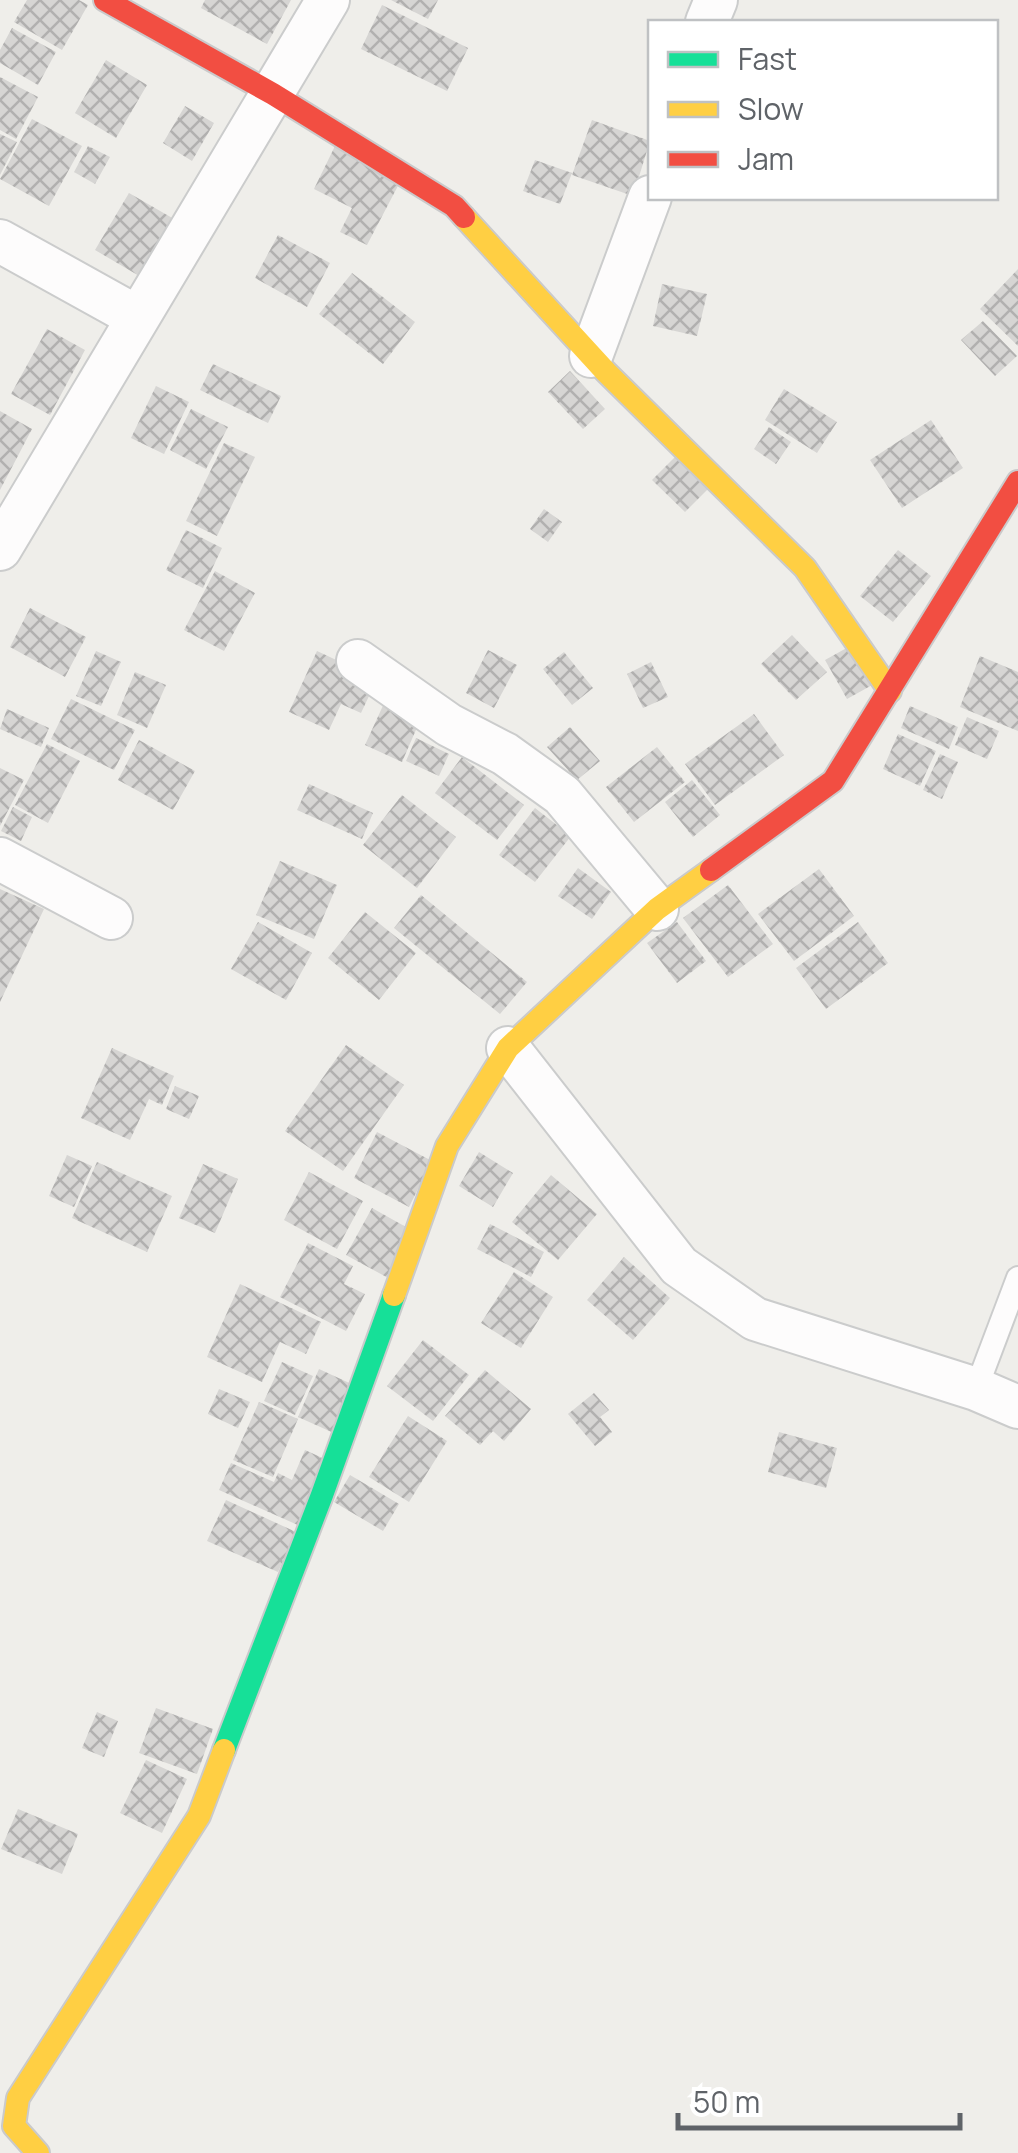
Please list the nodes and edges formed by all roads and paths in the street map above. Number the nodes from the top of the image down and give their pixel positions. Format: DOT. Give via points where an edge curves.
graph roads {
  1 [pos="106,0"];
  2 [pos="328,0"];
  3 [pos="273,94"];
  4 [pos="649,200"];
  5 [pos="0,241"];
  6 [pos="137,316"];
  7 [pos="591,356"];
  8 [pos="1018,482"];
  9 [pos="0,549"];
  10 [pos="358,661"];
  11 [pos="890,690"];
  12 [pos="0,860"];
  13 [pos="657,909"];
  14 [pos="110,918"];
  15 [pos="508,1048"];
  16 [pos="1018,1278"];
  17 [pos="976,1389"];
  18 [pos="1018,1406"];
  19 [pos="38,2153"];
  1 -- 3 [label="street"];
  2 -- 3 [label="street"];
  3 -- 6 [label="street"];
  3 -- 7 [label="street" via="454,206"];
  4 -- 7 [label="street"];
  5 -- 6 [label="street"];
  6 -- 9 [label="street"];
  7 -- 11 [label="street" via="804,568"];
  8 -- 11 [label="street"];
  10 -- 13 [label="street" via="562,795"];
  11 -- 13 [label="street" via="833,781"];
  12 -- 14 [label="street"];
  13 -- 15 [label="street"];
  15 -- 17 [label="street" via="679,1266 755,1319"];
  15 -- 19 [label="street" via="447,1146 199,1816 18,2098 14,2126"];
  16 -- 17 [label="lane"];
  17 -- 18 [label="street"];
}
